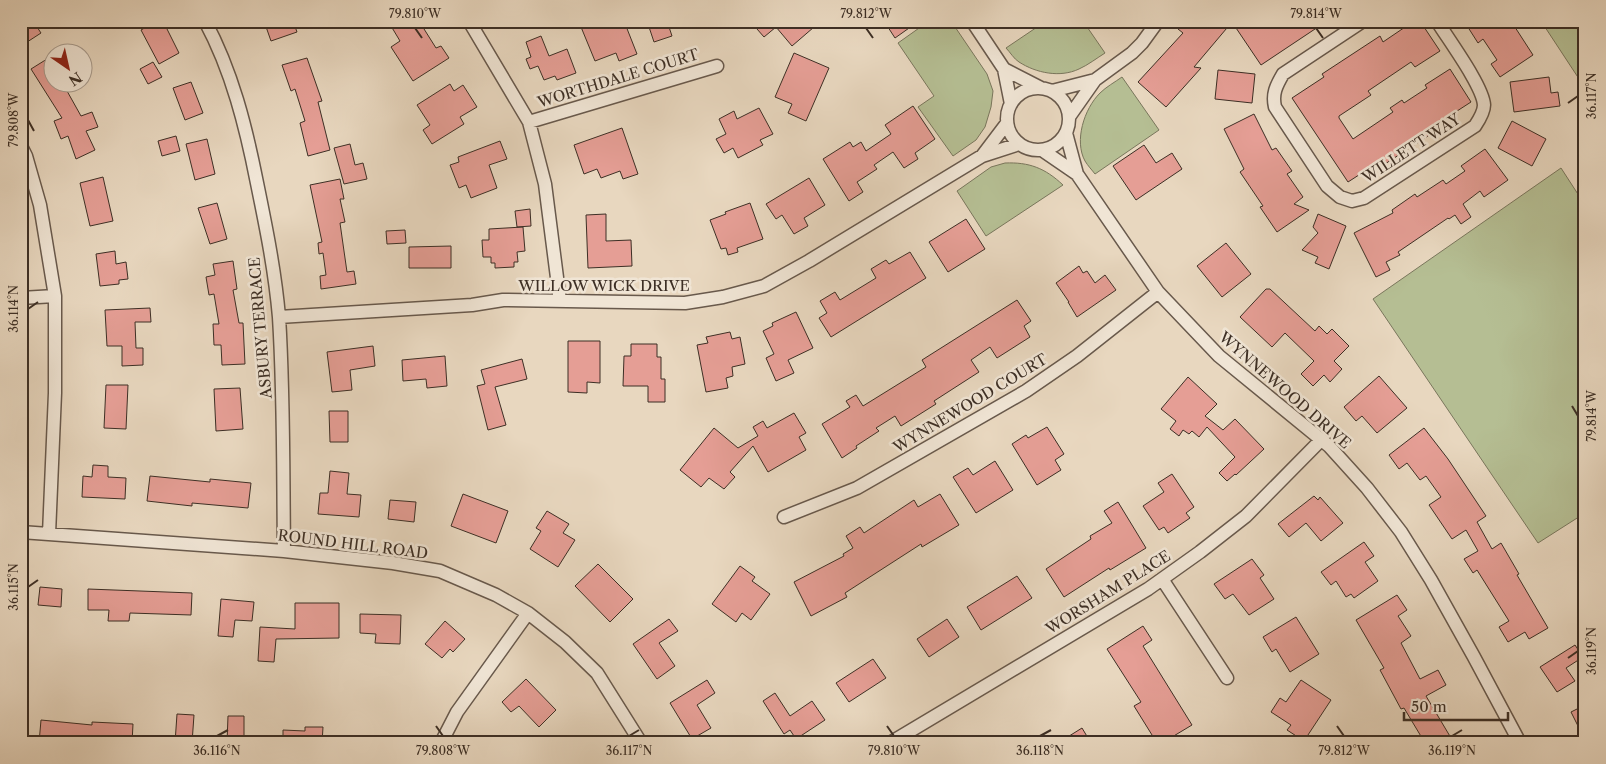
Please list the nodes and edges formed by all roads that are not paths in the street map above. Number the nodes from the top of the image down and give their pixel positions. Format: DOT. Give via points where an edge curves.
graph roads {
  1 [pos="205,21"];
  2 [pos="469,21"];
  3 [pos="972,21"];
  4 [pos="1158,21"];
  5 [pos="1363,21"];
  6 [pos="1437,21"];
  7 [pos="717,66"];
  8 [pos="1004,68"];
  9 [pos="1095,80"];
  10 [pos="1046,90"];
  11 [pos="1011,104"];
  12 [pos="1070,117"];
  13 [pos="529,122"];
  14 [pos="1007,123"];
  15 [pos="1066,133"];
  16 [pos="1019,144"];
  17 [pos="21,146"];
  18 [pos="1042,150"];
  19 [pos="982,156"];
  20 [pos="1077,174"];
  21 [pos="1158,292"];
  22 [pos="55,296"];
  23 [pos="21,298"];
  24 [pos="560,301"];
  25 [pos="279,317"];
  26 [pos="1321,440"];
  27 [pos="784,517"];
  28 [pos="21,532"];
  29 [pos="49,534"];
  30 [pos="284,551"];
  31 [pos="1162,579"];
  32 [pos="528,613"];
  33 [pos="1227,678"];
  34 [pos="441,743"];
  35 [pos="641,743"];
  36 [pos="890,743"];
  37 [pos="1520,743"];
  1 -- 25 [label="street, ASBURY TERRACE" via="237,98 246,132 272,259"];
  2 -- 13 [label="street"];
  3 -- 8 [label="street"];
  4 -- 9 [label="street" via="1132,53"];
  5 -- 6 [label="street, WILLETT WAY" via="1283,74 1272,97 1275,107 1327,186 1352,201 1364,198 1475,126 1481,116 1484,107 1481,92"];
  7 -- 13 [label="street, WORTHDALE COURT"];
  8 -- 10 [label="street"];
  8 -- 11 [label="street"];
  9 -- 10 [label="street"];
  9 -- 12 [label="street"];
  10 -- 11 [label="street" via="1031,89 1021,93"];
  10 -- 12 [label="street" via="1064,102"];
  11 -- 14 [label="street"];
  12 -- 15 [label="street, WYNNEWOOD DRIVE"];
  13 -- 24 [label="street" via="545,184"];
  14 -- 16 [label="street" via="1012,137"];
  14 -- 19 [label="street, WILLOW WICK DRIVE"];
  15 -- 18 [label="street" via="1056,145"];
  15 -- 20 [label="street, WYNNEWOOD DRIVE"];
  16 -- 18 [label="street, WYNNEWOOD DRIVE" via="1028,149"];
  16 -- 19 [label="street, WILLOW WICK DRIVE"];
  17 -- 22 [label="street" via="40,205"];
  18 -- 20 [label="street, WYNNEWOOD DRIVE"];
  19 -- 24 [label="street, WILLOW WICK DRIVE" via="764,286 686,304"];
  20 -- 21 [label="street, WYNNEWOOD DRIVE"];
  21 -- 26 [label="street, WYNNEWOOD DRIVE" via="1219,356"];
  21 -- 27 [label="street, WYNNEWOOD COURT" via="1077,356 1026,391 857,488"];
  22 -- 23 [label="street"];
  22 -- 29 [label="street"];
  24 -- 25 [label="street, WILLOW WICK DRIVE" via="503,300 472,305"];
  25 -- 30 [label="street, ASBURY TERRACE"];
  26 -- 31 [label="street, WORSHAM PLACE" via="1246,516"];
  26 -- 37 [label="street, WYNNEWOOD DRIVE" via="1367,488 1401,532"];
  28 -- 29 [label="street, ROUND HILL ROAD"];
  29 -- 30 [label="street, ROUND HILL ROAD"];
  30 -- 32 [label="street, ROUND HILL ROAD" via="440,571"];
  31 -- 33 [label="street"];
  31 -- 36 [label="street, WORSHAM PLACE"];
  32 -- 34 [label="street" via="457,712"];
  32 -- 35 [label="street, ROUND HILL ROAD" via="597,673"];
}
